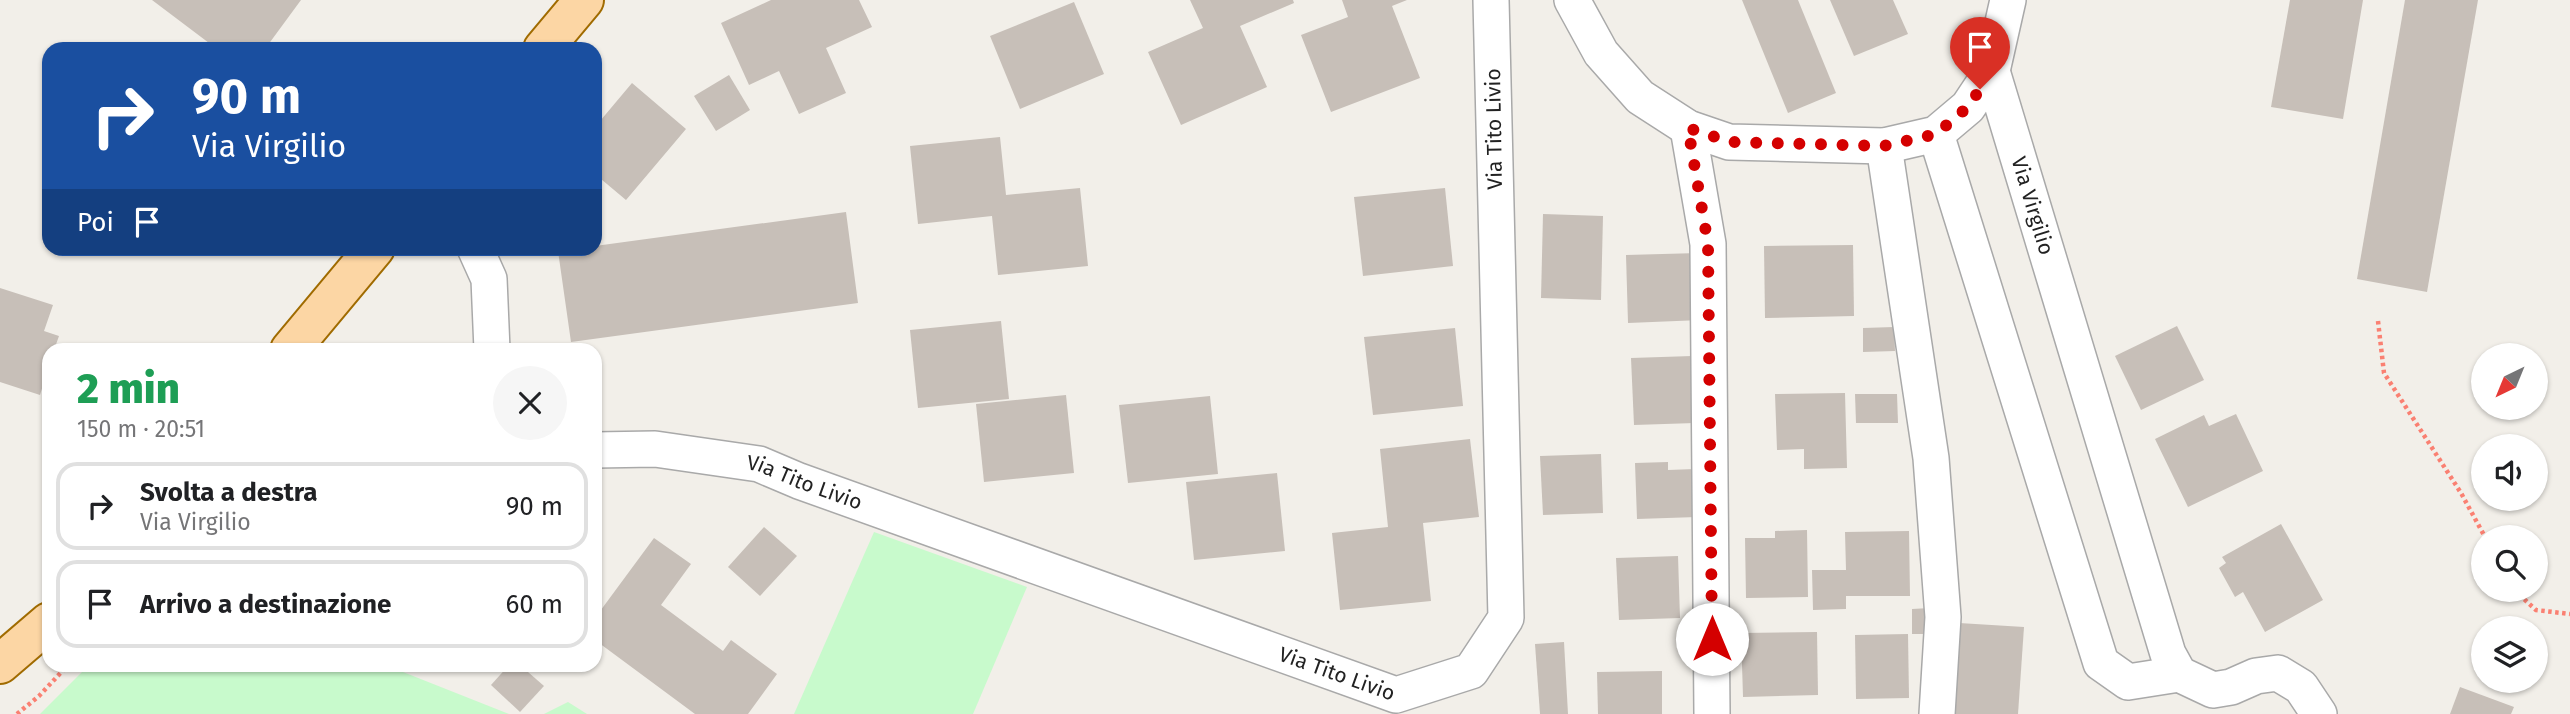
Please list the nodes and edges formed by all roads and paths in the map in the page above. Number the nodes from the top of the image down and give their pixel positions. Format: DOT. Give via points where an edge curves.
graph roads {
  1 [pos="584,0"];
  2 [pos="1492,0"];
  3 [pos="1572,0"];
  4 [pos="2008,0"];
  5 [pos="549,42"];
  6 [pos="1992,71"];
  7 [pos="1688,128"];
  8 [pos="1936,134"];
  9 [pos="1884,146"];
  10 [pos="368,256"];
  11 [pos="479,256"];
  12 [pos="2378,321"];
  13 [pos="296,343"];
  14 [pos="492,343"];
  15 [pos="602,450"];
  16 [pos="2478,525"];
  17 [pos="2527,602"];
  18 [pos="2570,614"];
  19 [pos="42,628"];
  20 [pos="0,664"];
  21 [pos="61,672"];
  22 [pos="2179,674"];
  23 [pos="17,714"];
  24 [pos="1712,714"];
  25 [pos="1937,714"];
  26 [pos="2319,714"];
  1 -- 5 [label="main road"];
  2 -- 15 [label="street, Via Tito Livio" via="1506,618 1471,671 1396,695 759,464 655,449"];
  3 -- 7 [label="street" via="1601,53 1640,97"];
  4 -- 6 [label="street"];
  6 -- 8 [label="street" via="1968,107"];
  6 -- 22 [label="street, Via Virgilio" via="2168,654"];
  7 -- 9 [label="street" via="1730,142"];
  7 -- 24 [label="street" via="1708,244"];
  8 -- 9 [label="street"];
  8 -- 22 [label="street" via="2101,663 2128,682"];
  9 -- 25 [label="street" via="1931,458 1943,617"];
  10 -- 13 [label="main road"];
  11 -- 14 [label="street" via="489,279"];
  12 -- 16 [label="path" via="2384,373"];
  17 -- 18 [label="path" via="2536,610"];
  19 -- 20 [label="main road"];
  21 -- 23 [label="path"];
  22 -- 26 [label="street" via="2213,690 2278,673 2301,687"];
}
